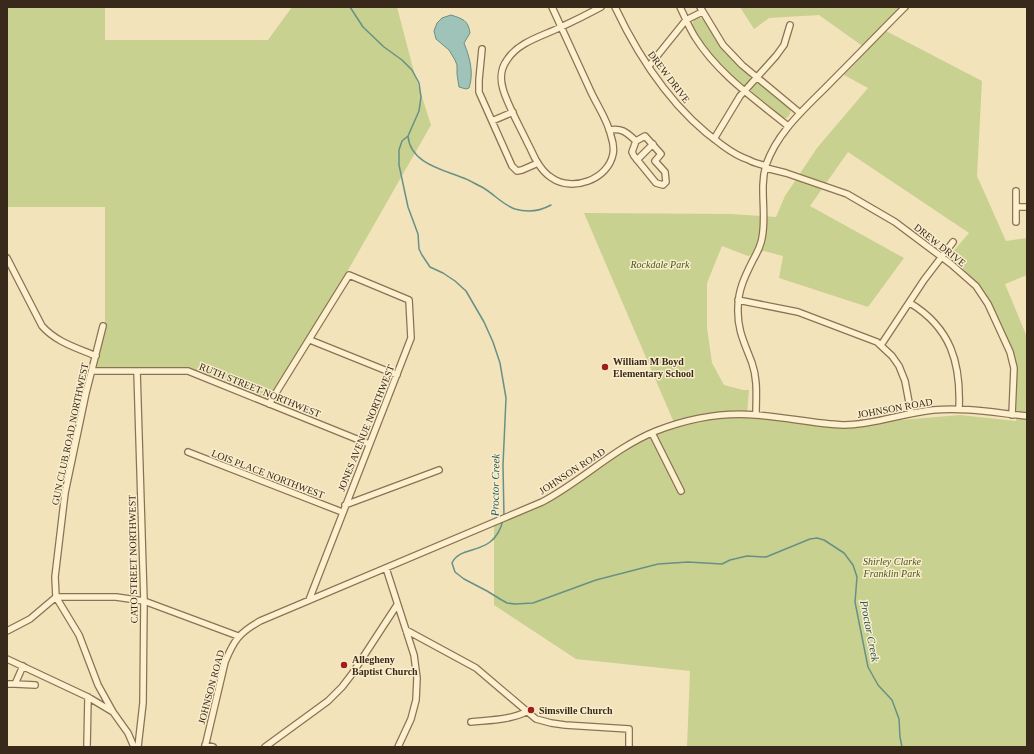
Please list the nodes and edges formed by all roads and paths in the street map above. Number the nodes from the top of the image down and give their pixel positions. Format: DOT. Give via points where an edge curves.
graph roads {
  1 [pos="552,7"];
  2 [pos="601,7"];
  3 [pos="616,7"];
  4 [pos="680,7"];
  5 [pos="905,7"];
  6 [pos="701,10"];
  7 [pos="686,20"];
  8 [pos="790,25"];
  9 [pos="561,27"];
  10 [pos="482,49"];
  11 [pos="649,66"];
  12 [pos="756,76"];
  13 [pos="744,91"];
  14 [pos="513,112"];
  15 [pos="800,113"];
  16 [pos="492,121"];
  17 [pos="788,126"];
  18 [pos="609,130"];
  19 [pos="714,139"];
  20 [pos="636,141"];
  21 [pos="653,144"];
  22 [pos="637,160"];
  23 [pos="538,163"];
  24 [pos="766,167"];
  25 [pos="1016,191"];
  26 [pos="1016,207"];
  27 [pos="1027,207"];
  28 [pos="1016,222"];
  29 [pos="952,242"];
  30 [pos="941,256"];
  31 [pos="7,258"];
  32 [pos="738,300"];
  33 [pos="910,303"];
  34 [pos="103,326"];
  35 [pos="310,340"];
  36 [pos="881,345"];
  37 [pos="96,356"];
  38 [pos="92,371"];
  39 [pos="137,371"];
  40 [pos="397,375"];
  41 [pos="269,404"];
  42 [pos="959,409"];
  43 [pos="756,414"];
  44 [pos="911,414"];
  45 [pos="1012,414"];
  46 [pos="1027,416"];
  47 [pos="652,433"];
  48 [pos="370,444"];
  49 [pos="188,452"];
  50 [pos="439,470"];
  51 [pos="681,491"];
  52 [pos="345,505"];
  53 [pos="342,512"];
  54 [pos="386,568"];
  55 [pos="56,596"];
  56 [pos="309,600"];
  57 [pos="144,601"];
  58 [pos="397,605"];
  59 [pos="406,630"];
  60 [pos="7,631"];
  61 [pos="238,636"];
  62 [pos="7,659"];
  63 [pos="23,666"];
  64 [pos="7,684"];
  65 [pos="15,684"];
  66 [pos="34,685"];
  67 [pos="88,697"];
  68 [pos="528,711"];
  69 [pos="113,712"];
  70 [pos="472,722"];
  71 [pos="205,746"];
  72 [pos="88,747"];
  73 [pos="134,747"];
  74 [pos="138,747"];
  75 [pos="213,747"];
  76 [pos="265,747"];
  77 [pos="398,747"];
  78 [pos="629,747"];
  1 -- 9 [label="street"];
  2 -- 9 [label="street"];
  3 -- 11 [label="street, DREW DRIVE" via="628,33"];
  4 -- 7 [label="street"];
  5 -- 15 [label="street"];
  6 -- 7 [label="street"];
  6 -- 12 [label="street" via="723,45"];
  7 -- 11 [label="street"];
  7 -- 13 [label="street" via="708,56"];
  8 -- 12 [label="street" via="784,45"];
  9 -- 14 [label="street" via="519,47 506,60 502,71 503,89"];
  9 -- 18 [label="street"];
  10 -- 16 [label="street" via="478,87"];
  11 -- 19 [label="street, DREW DRIVE" via="674,101"];
  12 -- 13 [label="street"];
  12 -- 15 [label="street"];
  13 -- 17 [label="street"];
  13 -- 19 [label="street"];
  14 -- 16 [label="street"];
  14 -- 23 [label="street"];
  15 -- 17 [label="street"];
  16 -- 23 [label="street" via="512,166 517,171"];
  17 -- 24 [label="street" via="772,151"];
  18 -- 20 [label="street" via="619,128"];
  18 -- 23 [label="street" via="613,154 606,169 598,176 579,184 558,182 543,172"];
  19 -- 24 [label="street, DREW DRIVE" via="747,160"];
  20 -- 21 [label="street" via="645,136"];
  20 -- 22 [label="street" via="632,152"];
  21 -- 22 [label="street"];
  21 -- 22 [label="street" via="661,154 655,161 665,172 666,182 663,185 656,183"];
  24 -- 30 [label="street, DREW DRIVE" via="846,194 895,222"];
  24 -- 32 [label="street" via="763,182 762,239 743,281"];
  25 -- 26 [label="street"];
  26 -- 27 [label="street"];
  26 -- 28 [label="street"];
  29 -- 30 [label="street"];
  30 -- 33 [label="street"];
  30 -- 45 [label="street, DREW DRIVE" via="976,286 988,304 1010,352 1014,368"];
  31 -- 37 [label="street, GUN CLUB ROAD NORTHWEST" via="48,333"];
  32 -- 36 [label="street" via="798,312"];
  32 -- 43 [label="street" via="740,333 756,378"];
  33 -- 36 [label="street"];
  33 -- 42 [label="street" via="934,323 949,345 959,376"];
  34 -- 37 [label="street"];
  35 -- 40 [label="street"];
  35 -- 40 [label="street, JONES AVENUE NORTHWEST" via="349,275 409,300 411,338"];
  35 -- 41 [label="street"];
  36 -- 44 [label="street" via="901,370"];
  37 -- 38 [label="street, GUN CLUB ROAD NORTHWEST"];
  38 -- 39 [label="street, RUTH STREET NORTHWEST"];
  38 -- 55 [label="street, GUN CLUB ROAD NORTHWEST" via="65,494 55,577"];
  39 -- 41 [label="street, RUTH STREET NORTHWEST" via="188,371"];
  39 -- 57 [label="street, CATO STREET NORTHWEST"];
  40 -- 48 [label="street, JONES AVENUE NORTHWEST"];
  41 -- 48 [label="street, RUTH STREET NORTHWEST"];
  42 -- 44 [label="street, JOHNSON ROAD"];
  42 -- 45 [label="street, JOHNSON ROAD"];
  43 -- 44 [label="street, JOHNSON ROAD" via="844,425 869,423"];
  43 -- 47 [label="street, JOHNSON ROAD" via="704,417"];
  45 -- 46 [label="street, JOHNSON ROAD"];
  47 -- 51 [label="street"];
  47 -- 54 [label="street, JOHNSON ROAD" via="620,450 554,495"];
  48 -- 52 [label="street, JONES AVENUE NORTHWEST"];
  49 -- 53 [label="street, LOIS PLACE NORTHWEST"];
  50 -- 52 [label="street"];
  52 -- 53 [label="street, JONES AVENUE NORTHWEST"];
  53 -- 56 [label="street, JONES AVENUE NORTHWEST"];
  54 -- 56 [label="street, JOHNSON ROAD"];
  54 -- 58 [label="street"];
  55 -- 57 [label="street" via="116,597"];
  55 -- 60 [label="street" via="30,618"];
  55 -- 69 [label="street, GUN CLUB ROAD NORTHWEST" via="79,635 98,685"];
  56 -- 61 [label="street, JOHNSON ROAD" via="260,620"];
  57 -- 61 [label="street"];
  57 -- 74 [label="street, CATO STREET NORTHWEST" via="143,703"];
  58 -- 59 [label="street"];
  58 -- 76 [label="street" via="342,687"];
  59 -- 68 [label="street" via="476,668"];
  59 -- 77 [label="street" via="414,655 416,700 411,719"];
  61 -- 71 [label="street, JOHNSON ROAD" via="225,662"];
  62 -- 63 [label="street"];
  63 -- 65 [label="street"];
  63 -- 67 [label="street"];
  64 -- 65 [label="street"];
  65 -- 66 [label="street"];
  67 -- 69 [label="street"];
  67 -- 72 [label="street"];
  68 -- 70 [label="street" via="500,720"];
  68 -- 78 [label="street" via="536,718 551,723 629,729"];
  69 -- 73 [label="street" via="128,732"];
  71 -- 75 [label="street"];
}
